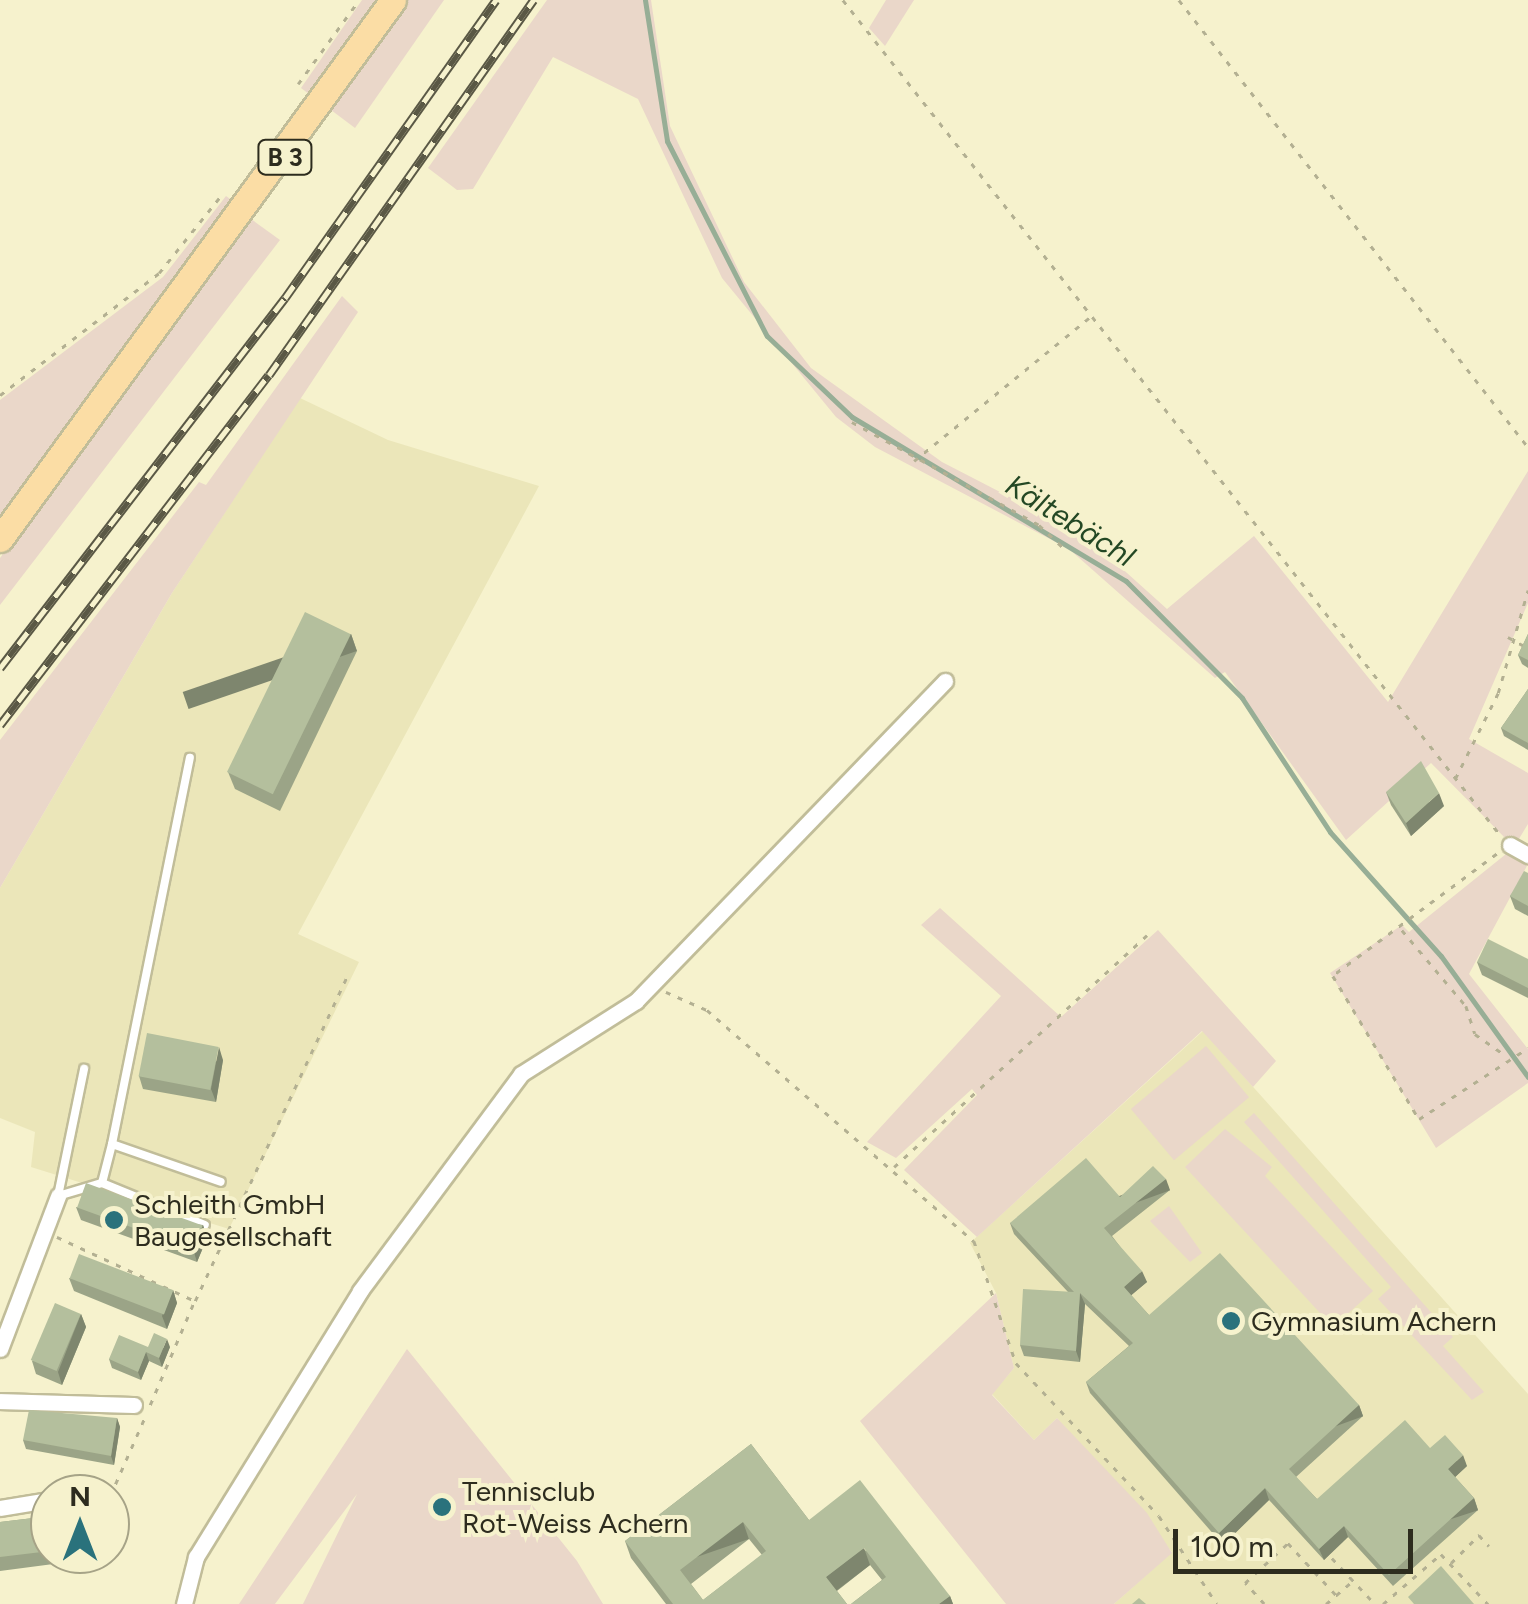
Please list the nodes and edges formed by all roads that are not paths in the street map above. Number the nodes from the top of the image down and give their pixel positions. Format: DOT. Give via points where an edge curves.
graph roads {
  1 [pos="393,0"];
  2 [pos="0,540"];
  3 [pos="946,681"];
  4 [pos="190,758"];
  5 [pos="1510,844"];
  6 [pos="1528,854"];
  7 [pos="84,1069"];
  8 [pos="112,1144"];
  9 [pos="221,1182"];
  10 [pos="102,1183"];
  11 [pos="58,1196"];
  12 [pos="204,1224"];
  13 [pos="0,1349"];
  14 [pos="0,1401"];
  15 [pos="134,1404"];
  16 [pos="30,1503"];
  17 [pos="0,1508"];
  18 [pos="184,1604"];
  1 -- 2 [label="main road, B 3"];
  3 -- 18 [label="street" via="636,1000 521,1074 360,1292 196,1556"];
  4 -- 8 [label="lane"];
  5 -- 6 [label="street"];
  7 -- 11 [label="lane"];
  8 -- 9 [label="lane"];
  8 -- 10 [label="lane"];
  10 -- 11 [label="lane"];
  10 -- 12 [label="lane"];
  11 -- 13 [label="street"];
  14 -- 15 [label="street"];
  16 -- 17 [label="street"];
}
